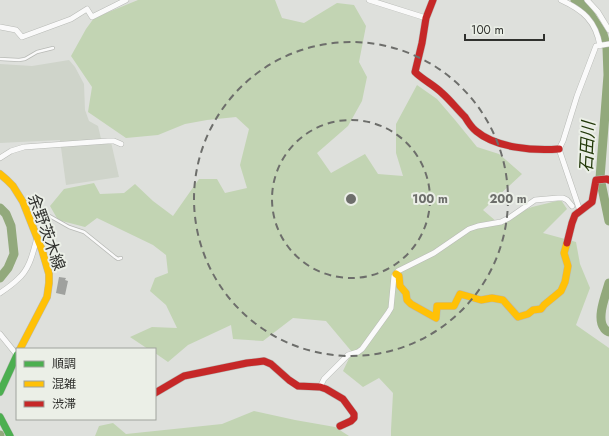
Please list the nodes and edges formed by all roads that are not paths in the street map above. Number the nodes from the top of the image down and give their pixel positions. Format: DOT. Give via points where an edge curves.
graph roads {
  1 [pos="126,0"];
  2 [pos="369,0"];
  3 [pos="433,0"];
  4 [pos="561,0"];
  5 [pos="587,0"];
  6 [pos="426,18"];
  7 [pos="0,27"];
  8 [pos="609,30"];
  9 [pos="609,44"];
  10 [pos="600,46"];
  11 [pos="53,48"];
  12 [pos="0,59"];
  13 [pos="121,144"];
  14 [pos="559,149"];
  15 [pos="0,158"];
  16 [pos="0,174"];
  17 [pos="609,180"];
  18 [pos="572,206"];
  19 [pos="580,211"];
  20 [pos="32,223"];
  21 [pos="37,238"];
  22 [pos="121,258"];
  23 [pos="396,274"];
  24 [pos="0,293"];
  25 [pos="0,334"];
  26 [pos="21,348"];
  27 [pos="16,354"];
  28 [pos="16,357"];
  29 [pos="320,387"];
  30 [pos="0,392"];
  31 [pos="156,392"];
  32 [pos="0,417"];
  33 [pos="340,426"];
  34 [pos="10,436"];
  1 -- 7 [label="street" via="92,17 87,9 71,19 22,37 16,30"];
  2 -- 6 [label="street"];
  3 -- 6 [label="street"];
  4 -- 10 [label="street" via="579,10 592,22"];
  5 -- 8 [label="street"];
  6 -- 14 [label="street" via="415,72 419,76 443,93 476,131 485,137 525,148"];
  9 -- 10 [label="street"];
  10 -- 14 [label="street" via="596,46"];
  11 -- 12 [label="lane" via="37,52 25,59"];
  13 -- 15 [label="street" via="108,141 24,147"];
  14 -- 19 [label="street"];
  16 -- 20 [label="street, 余野茨木線" via="19,194"];
  17 -- 19 [label="street" via="596,180 592,202"];
  18 -- 23 [label="street" via="563,198 535,200 501,222 469,229 434,253"];
  19 -- 23 [label="street" via="572,222 564,253 568,269 561,291 541,309 533,310 522,317 518,317 503,300 481,300 460,294 454,306 437,306 436,318 407,300 406,293 400,286 400,276"];
  20 -- 21 [label="street, 余野茨木線"];
  20 -- 22 [label="lane" via="36,222 35,214 46,214 84,232 114,257"];
  21 -- 24 [label="street" via="25,272"];
  21 -- 26 [label="street, 余野茨木線" via="49,274 47,297"];
  23 -- 29 [label="street" via="388,313 362,349 348,355 324,379"];
  25 -- 27 [label="street"];
  28 -- 30 [label="street"];
  29 -- 31 [label="street" via="298,386 264,361 184,376"];
  29 -- 33 [label="street" via="343,399 354,414 351,421"];
  32 -- 34 [label="street"];
}
